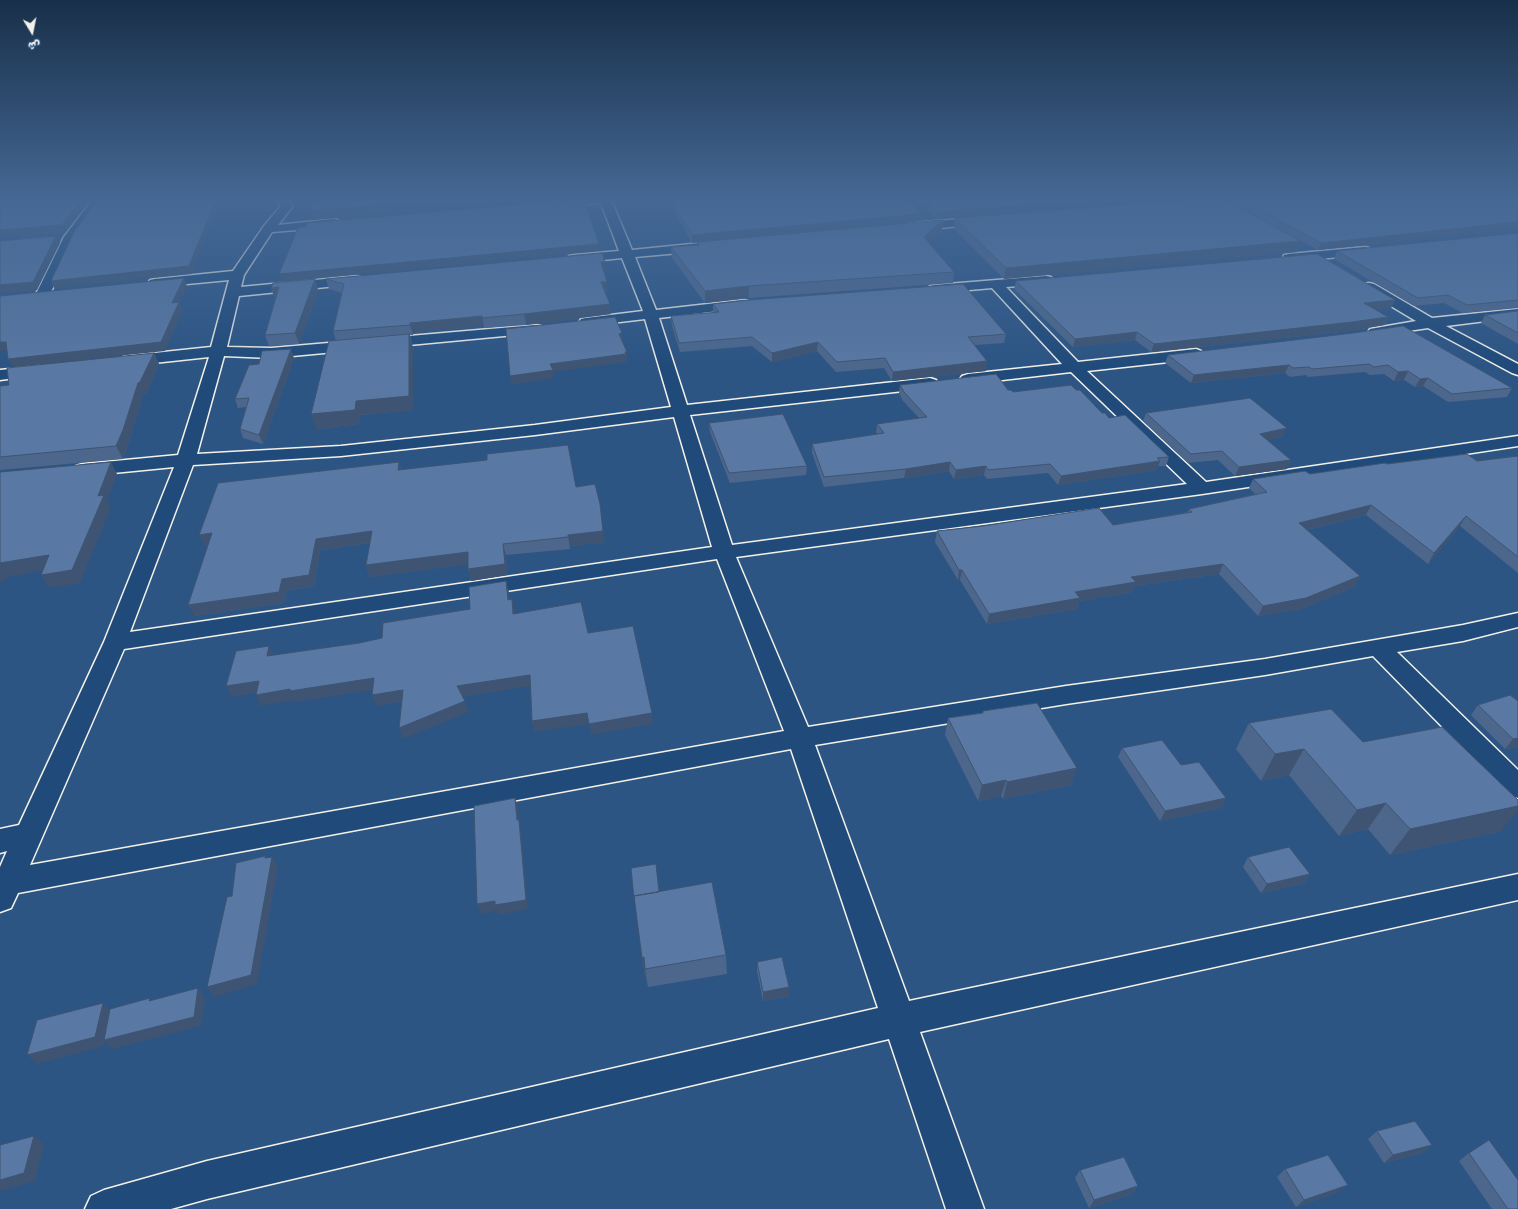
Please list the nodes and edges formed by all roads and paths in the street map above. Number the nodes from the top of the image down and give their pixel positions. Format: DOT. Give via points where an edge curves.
graph roads {
  1 [pos="61,255"];
  2 [pos="252,255"];
  3 [pos="611,255"];
  4 [pos="627,255"];
  5 [pos="1321,255"];
  6 [pos="1316,256"];
  7 [pos="1277,259"];
  8 [pos="563,260"];
  9 [pos="1336,268"];
  10 [pos="366,279"];
  11 [pos="1058,279"];
  12 [pos="1356,279"];
  13 [pos="144,284"];
  14 [pos="235,284"];
  15 [pos="996,285"];
  16 [pos="926,290"];
  17 [pos="59,293"];
  18 [pos="43,294"];
  19 [pos="29,296"];
  20 [pos="756,302"];
  21 [pos="1518,313"];
  22 [pos="651,314"];
  23 [pos="1430,322"];
  24 [pos="573,324"];
  25 [pos="550,327"];
  26 [pos="1357,335"];
  27 [pos="218,351"];
  28 [pos="1213,352"];
  29 [pos="109,363"];
  30 [pos="1074,367"];
  31 [pos="55,369"];
  32 [pos="1518,370"];
  33 [pos="0,375"];
  34 [pos="682,411"];
  35 [pos="1518,441"];
  36 [pos="186,460"];
  37 [pos="66,471"];
  38 [pos="1202,488"];
  39 [pos="724,552"];
  40 [pos="1518,620"];
  41 [pos="115,642"];
  42 [pos="1379,648"];
  43 [pos="800,738"];
  44 [pos="1518,787"];
  45 [pos="30,835"];
  46 [pos="0,841"];
  47 [pos="1518,887"];
  48 [pos="3,890"];
  49 [pos="898,1020"];
  50 [pos="104,1209"];
  51 [pos="965,1209"];
  1 -- 18 [label="street"];
  2 -- 14 [label="street"];
  3 -- 8 [label="street"];
  4 -- 22 [label="street"];
  5 -- 6 [label="street"];
  6 -- 7 [label="street"];
  6 -- 9 [label="street"];
  10 -- 14 [label="street"];
  11 -- 15 [label="street"];
  12 -- 23 [label="street"];
  13 -- 14 [label="street"];
  14 -- 27 [label="street"];
  15 -- 16 [label="street"];
  15 -- 30 [label="street"];
  17 -- 18 [label="street"];
  18 -- 19 [label="street"];
  20 -- 22 [label="street"];
  21 -- 23 [label="street"];
  22 -- 24 [label="street"];
  22 -- 34 [label="street"];
  23 -- 26 [label="street"];
  23 -- 32 [label="street"];
  25 -- 27 [label="street" via="271,353"];
  27 -- 29 [label="street"];
  27 -- 36 [label="street"];
  28 -- 30 [label="street"];
  30 -- 34 [label="street"];
  30 -- 38 [label="street"];
  31 -- 33 [label="street"];
  34 -- 36 [label="street" via="341,451"];
  34 -- 39 [label="street"];
  35 -- 38 [label="street"];
  36 -- 37 [label="street"];
  36 -- 41 [label="street"];
  38 -- 39 [label="street"];
  39 -- 41 [label="street"];
  39 -- 43 [label="street"];
  40 -- 42 [label="street"];
  41 -- 45 [label="street"];
  42 -- 43 [label="street"];
  42 -- 44 [label="street"];
  43 -- 48 [label="street"];
  43 -- 49 [label="street"];
  45 -- 46 [label="street"];
  45 -- 48 [label="street"];
  47 -- 49 [label="street"];
  49 -- 50 [label="street" via="207,1180"];
  49 -- 51 [label="street"];
}
